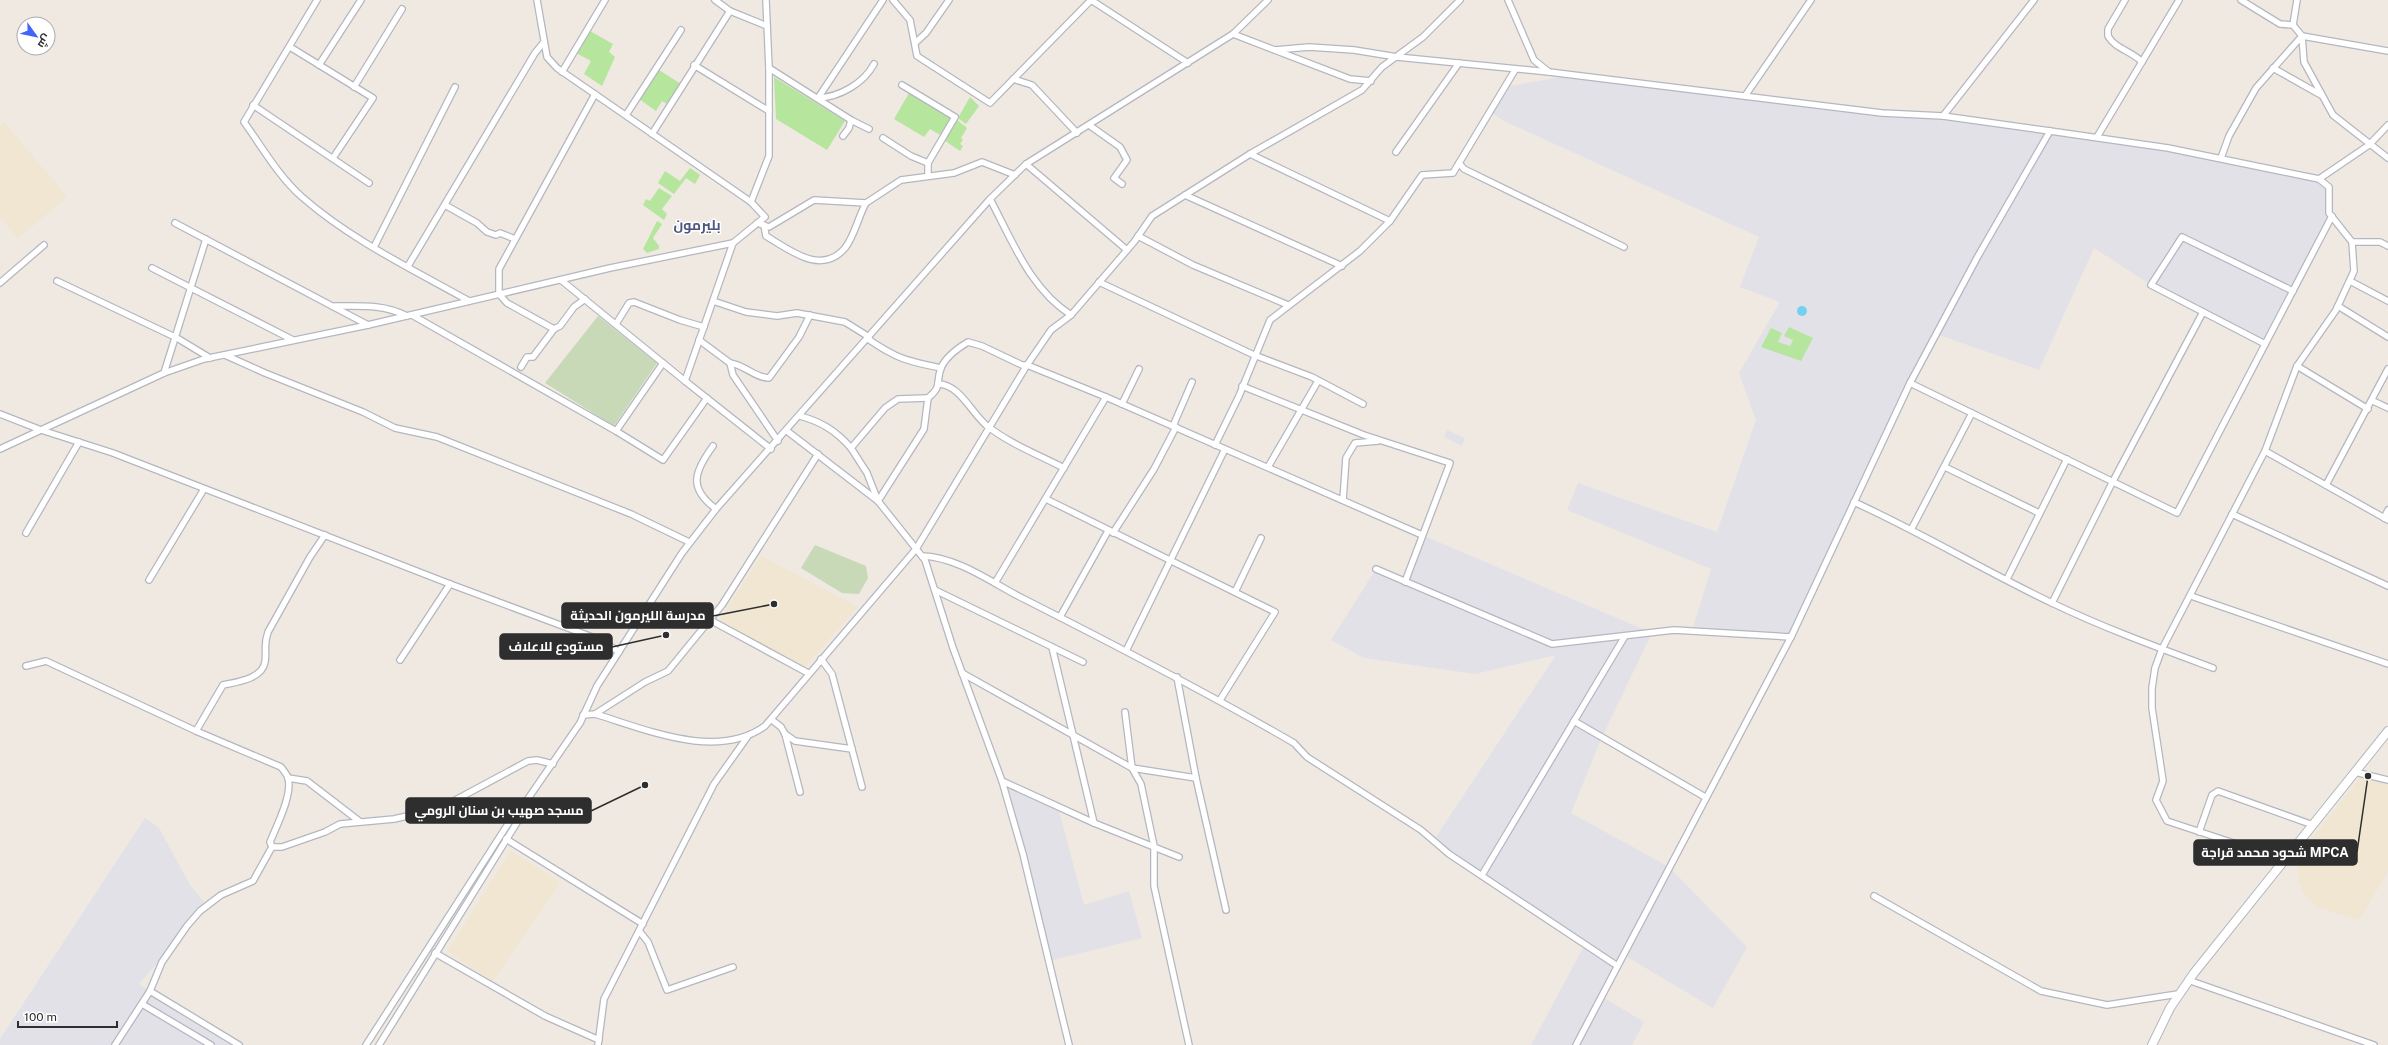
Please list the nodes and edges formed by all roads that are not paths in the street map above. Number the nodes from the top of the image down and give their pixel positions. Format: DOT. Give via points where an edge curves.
graph roads {
  1 [pos="317,0"];
  2 [pos="361,0"];
  3 [pos="537,0"];
  4 [pos="605,0"];
  5 [pos="715,0"];
  6 [pos="766,0"];
  7 [pos="883,0"];
  8 [pos="893,0"];
  9 [pos="949,0"];
  10 [pos="1091,0"];
  11 [pos="1268,0"];
  12 [pos="1460,0"];
  13 [pos="1508,0"];
  14 [pos="1811,0"];
  15 [pos="2034,0"];
  16 [pos="2125,0"];
  17 [pos="2179,0"];
  18 [pos="2241,0"];
  19 [pos="2297,0"];
  20 [pos="402,9"];
  21 [pos="730,11"];
  22 [pos="2293,25"];
  23 [pos="767,26"];
  24 [pos="681,30"];
  25 [pos="1233,34"];
  26 [pos="2302,36"];
  27 [pos="544,42"];
  28 [pos="915,43"];
  29 [pos="290,47"];
  30 [pos="1275,50"];
  31 [pos="2388,51"];
  32 [pos="1397,57"];
  33 [pos="1459,62"];
  34 [pos="2142,62"];
  35 [pos="1188,63"];
  36 [pos="874,64"];
  37 [pos="319,65"];
  38 [pos="694,65"];
  39 [pos="769,68"];
  40 [pos="2273,68"];
  41 [pos="1515,70"];
  42 [pos="562,72"];
  43 [pos="1549,72"];
  44 [pos="1013,79"];
  45 [pos="1371,81"];
  46 [pos="902,85"];
  47 [pos="354,86"];
  48 [pos="455,88"];
  49 [pos="595,94"];
  50 [pos="2321,95"];
  51 [pos="1745,96"];
  52 [pos="818,98"];
  53 [pos="253,105"];
  54 [pos="768,111"];
  55 [pos="626,116"];
  56 [pos="1943,116"];
  57 [pos="851,120"];
  58 [pos="1089,125"];
  59 [pos="2388,125"];
  60 [pos="869,129"];
  61 [pos="2050,131"];
  62 [pos="1077,133"];
  63 [pos="652,134"];
  64 [pos="843,136"];
  65 [pos="883,138"];
  66 [pos="2097,138"];
  67 [pos="2369,145"];
  68 [pos="1396,152"];
  69 [pos="1250,154"];
  70 [pos="333,158"];
  71 [pos="2221,158"];
  72 [pos="2388,158"];
  73 [pos="928,163"];
  74 [pos="1459,163"];
  75 [pos="1026,164"];
  76 [pos="1015,175"];
  77 [pos="928,176"];
  78 [pos="2319,179"];
  79 [pos="369,183"];
  80 [pos="1122,184"];
  81 [pos="1185,195"];
  82 [pos="990,199"];
  83 [pos="751,202"];
  84 [pos="866,203"];
  85 [pos="445,205"];
  86 [pos="2332,216"];
  87 [pos="1390,221"];
  88 [pos="175,223"];
  89 [pos="757,223"];
  90 [pos="764,225"];
  91 [pos="1138,236"];
  92 [pos="206,239"];
  93 [pos="515,239"];
  94 [pos="2352,242"];
  95 [pos="733,243"];
  96 [pos="44,245"];
  97 [pos="2388,246"];
  98 [pos="374,247"];
  99 [pos="1624,247"];
  100 [pos="1127,250"];
  101 [pos="408,266"];
  102 [pos="1342,266"];
  103 [pos="152,268"];
  104 [pos="561,280"];
  105 [pos="57,281"];
  106 [pos="2350,281"];
  107 [pos="1099,282"];
  108 [pos="0,283"];
  109 [pos="191,288"];
  110 [pos="2293,291"];
  111 [pos="499,294"];
  112 [pos="585,299"];
  113 [pos="2388,300"];
  114 [pos="469,301"];
  115 [pos="713,302"];
  116 [pos="1288,305"];
  117 [pos="333,306"];
  118 [pos="2338,306"];
  119 [pos="2203,312"];
  120 [pos="409,315"];
  121 [pos="810,315"];
  122 [pos="1071,315"];
  123 [pos="616,324"];
  124 [pos="368,325"];
  125 [pos="704,327"];
  126 [pos="554,329"];
  127 [pos="177,338"];
  128 [pos="868,338"];
  129 [pos="2388,338"];
  130 [pos="293,340"];
  131 [pos="699,340"];
  132 [pos="2265,344"];
  133 [pos="225,355"];
  134 [pos="1254,355"];
  135 [pos="210,358"];
  136 [pos="663,363"];
  137 [pos="730,363"];
  138 [pos="1027,365"];
  139 [pos="2297,366"];
  140 [pos="521,367"];
  141 [pos="942,368"];
  142 [pos="1139,369"];
  143 [pos="2388,369"];
  144 [pos="164,373"];
  145 [pos="685,381"];
  146 [pos="1318,381"];
  147 [pos="1192,382"];
  148 [pos="1910,383"];
  149 [pos="938,384"];
  150 [pos="1242,386"];
  151 [pos="1106,397"];
  152 [pos="707,398"];
  153 [pos="928,398"];
  154 [pos="2372,401"];
  155 [pos="1122,404"];
  156 [pos="1363,404"];
  157 [pos="2388,408"];
  158 [pos="2368,409"];
  159 [pos="1302,410"];
  160 [pos="1972,413"];
  161 [pos="0,414"];
  162 [pos="800,416"];
  163 [pos="1174,427"];
  164 [pos="990,428"];
  165 [pos="41,430"];
  166 [pos="616,431"];
  167 [pos="787,431"];
  168 [pos="1380,440"];
  169 [pos="778,441"];
  170 [pos="79,442"];
  171 [pos="1215,444"];
  172 [pos="713,446"];
  173 [pos="851,448"];
  174 [pos="0,449"];
  175 [pos="771,449"];
  176 [pos="1225,449"];
  177 [pos="2265,451"];
  178 [pos="818,454"];
  179 [pos="2067,459"];
  180 [pos="1268,467"];
  181 [pos="1945,467"];
  182 [pos="1064,468"];
  183 [pos="2113,481"];
  184 [pos="2326,485"];
  185 [pos="204,489"];
  186 [pos="1046,499"];
  187 [pos="1343,500"];
  188 [pos="878,501"];
  189 [pos="1854,502"];
  190 [pos="716,509"];
  191 [pos="2388,510"];
  192 [pos="2039,513"];
  193 [pos="2232,514"];
  194 [pos="2386,519"];
  195 [pos="1912,528"];
  196 [pos="1110,532"];
  197 [pos="26,533"];
  198 [pos="325,535"];
  199 [pos="1422,535"];
  200 [pos="1260,538"];
  201 [pos="689,542"];
  202 [pos="916,548"];
  203 [pos="922,556"];
  204 [pos="1171,561"];
  205 [pos="1376,569"];
  206 [pos="2007,579"];
  207 [pos="149,580"];
  208 [pos="1405,582"];
  209 [pos="995,583"];
  210 [pos="450,584"];
  211 [pos="2388,586"];
  212 [pos="935,590"];
  213 [pos="1235,592"];
  214 [pos="2191,596"];
  215 [pos="2052,603"];
  216 [pos="1060,617"];
  217 [pos="712,621"];
  218 [pos="1625,636"];
  219 [pos="1791,637"];
  220 [pos="1052,647"];
  221 [pos="2162,649"];
  222 [pos="1126,651"];
  223 [pos="619,652"];
  224 [pos="821,659"];
  225 [pos="400,660"];
  226 [pos="1083,662"];
  227 [pos="2388,664"];
  228 [pos="26,666"];
  229 [pos="2213,668"];
  230 [pos="962,673"];
  231 [pos="808,674"];
  232 [pos="1177,677"];
  233 [pos="1220,700"];
  234 [pos="1124,712"];
  235 [pos="595,714"];
  236 [pos="583,715"];
  237 [pos="772,720"];
  238 [pos="1574,721"];
  239 [pos="196,731"];
  240 [pos="2388,731"];
  241 [pos="785,734"];
  242 [pos="1074,734"];
  243 [pos="748,736"];
  244 [pos="852,749"];
  245 [pos="553,764"];
  246 [pos="1132,768"];
  247 [pos="2355,772"];
  248 [pos="288,778"];
  249 [pos="1196,778"];
  250 [pos="2388,780"];
  251 [pos="1002,781"];
  252 [pos="862,787"];
  253 [pos="800,792"];
  254 [pos="1706,797"];
  255 [pos="523,806"];
  256 [pos="360,822"];
  257 [pos="1094,823"];
  258 [pos="2313,825"];
  259 [pos="2199,832"];
  260 [pos="506,839"];
  261 [pos="1154,846"];
  262 [pos="272,847"];
  263 [pos="1179,857"];
  264 [pos="2285,860"];
  265 [pos="1482,875"];
  266 [pos="1874,896"];
  267 [pos="1226,910"];
  268 [pos="643,924"];
  269 [pos="640,932"];
  270 [pos="436,936"];
  271 [pos="443,941"];
  272 [pos="435,953"];
  273 [pos="1616,965"];
  274 [pos="733,967"];
  275 [pos="2188,980"];
  276 [pos="150,991"];
  277 [pos="2178,994"];
  278 [pos="142,1004"];
  279 [pos="598,1042"];
  280 [pos="115,1045"];
  281 [pos="211,1045"];
  282 [pos="239,1045"];
  283 [pos="366,1045"];
  284 [pos="379,1045"];
  285 [pos="1069,1045"];
  286 [pos="1190,1045"];
  287 [pos="1576,1045"];
  288 [pos="2152,1045"];
  289 [pos="2374,1045"];
  1 -- 29 [label="street"];
  2 -- 37 [label="street"];
  3 -- 27 [label="street"];
  4 -- 42 [label="street"];
  5 -- 21 [label="street"];
  6 -- 23 [label="street"];
  7 -- 52 [label="street"];
  8 -- 28 [label="street" via="910,20"];
  9 -- 28 [label="street" via="926,33"];
  10 -- 35 [label="street"];
  10 -- 44 [label="street"];
  11 -- 25 [label="street"];
  12 -- 32 [label="street" via="1423,37"];
  13 -- 43 [label="street" via="1534,60"];
  14 -- 51 [label="street"];
  15 -- 56 [label="street"];
  16 -- 34 [label="street" via="2108,29 2108,36 2114,44"];
  17 -- 34 [label="street"];
  18 -- 22 [label="street" via="2280,24"];
  19 -- 22 [label="street"];
  20 -- 47 [label="street"];
  21 -- 23 [label="street"];
  21 -- 38 [label="street"];
  22 -- 26 [label="street"];
  23 -- 39 [label="street"];
  24 -- 55 [label="street"];
  25 -- 30 [label="street"];
  25 -- 35 [label="street"];
  26 -- 31 [label="street"];
  26 -- 40 [label="street"];
  26 -- 50 [label="street" via="2304,62"];
  27 -- 42 [label="street" via="547,58"];
  27 -- 85 [label="street"];
  28 -- 44 [label="street" via="918,56 990,103"];
  29 -- 37 [label="street"];
  29 -- 53 [label="street"];
  30 -- 32 [label="street" via="1309,47 1354,50"];
  30 -- 45 [label="street" via="1350,79"];
  32 -- 33 [label="street"];
  32 -- 45 [label="street" via="1382,67"];
  33 -- 41 [label="street"];
  33 -- 68 [label="street"];
  34 -- 66 [label="street"];
  35 -- 58 [label="street"];
  36 -- 52 [label="street" via="864,78 854,85 830,97"];
  37 -- 47 [label="street"];
  38 -- 54 [label="street"];
  38 -- 63 [label="street"];
  39 -- 52 [label="street"];
  39 -- 54 [label="street"];
  40 -- 50 [label="street"];
  40 -- 71 [label="street" via="2256,88 2229,136"];
  41 -- 43 [label="street"];
  41 -- 74 [label="street"];
  42 -- 49 [label="street"];
  43 -- 51 [label="street"];
  44 -- 62 [label="street" via="1032,85"];
  45 -- 69 [label="street" via="1362,90"];
  46 -- 73 [label="street" via="955,117"];
  47 -- 70 [label="street" via="373,98"];
  48 -- 98 [label="street"];
  49 -- 55 [label="street"];
  49 -- 93 [label="street"];
  50 -- 67 [label="street" via="2333,115"];
  51 -- 56 [label="street" via="1882,113"];
  52 -- 57 [label="street"];
  53 -- 70 [label="street"];
  53 -- 98 [label="street" via="244,122 288,182 301,196 347,231"];
  54 -- 83 [label="street" via="770,156"];
  55 -- 63 [label="street"];
  56 -- 61 [label="street"];
  57 -- 60 [label="street"];
  57 -- 64 [label="street"];
  58 -- 62 [label="street"];
  58 -- 80 [label="street" via="1120,147 1127,160 1114,178"];
  59 -- 67 [label="street"];
  61 -- 66 [label="street"];
  61 -- 148 [label="street" via="1978,256"];
  62 -- 75 [label="street"];
  63 -- 83 [label="street"];
  65 -- 73 [label="street" via="911,156"];
  66 -- 71 [label="street"];
  67 -- 72 [label="street"];
  67 -- 78 [label="street"];
  69 -- 81 [label="street"];
  69 -- 87 [label="street"];
  70 -- 79 [label="street"];
  71 -- 78 [label="street"];
  73 -- 77 [label="street"];
  74 -- 87 [label="street" via="1453,173 1422,175"];
  74 -- 99 [label="street" via="1464,170"];
  75 -- 76 [label="street"];
  75 -- 100 [label="street"];
  76 -- 77 [label="street" via="982,162 954,173"];
  76 -- 82 [label="street"];
  77 -- 84 [label="street" via="900,180"];
  78 -- 86 [label="street" via="2329,187 2331,194 2328,206"];
  81 -- 91 [label="street" via="1152,216"];
  81 -- 102 [label="street"];
  82 -- 122 [label="street" via="1030,276 1059,307"];
  82 -- 128 [label="street"];
  83 -- 89 [label="street" via="765,217"];
  84 -- 90 [label="street" via="814,200 769,227"];
  84 -- 90 [label="street" via="844,248 828,261 802,258 766,236"];
  85 -- 93 [label="street" via="477,223 487,232 496,235 500,233"];
  85 -- 101 [label="street"];
  86 -- 94 [label="street"];
  86 -- 110 [label="street"];
  87 -- 102 [label="street"];
  88 -- 92 [label="street"];
  89 -- 90 [label="street"];
  89 -- 95 [label="street"];
  91 -- 100 [label="street"];
  91 -- 116 [label="street" via="1193,265"];
  92 -- 109 [label="street"];
  92 -- 117 [label="street"];
  93 -- 111 [label="street" via="499,269"];
  94 -- 97 [label="street" via="2380,242"];
  94 -- 106 [label="street" via="2354,271"];
  95 -- 104 [label="street"];
  95 -- 115 [label="street"];
  96 -- 108 [label="street"];
  98 -- 101 [label="street"];
  100 -- 107 [label="street"];
  101 -- 114 [label="street"];
  102 -- 116 [label="street"];
  103 -- 109 [label="street"];
  104 -- 111 [label="street"];
  104 -- 112 [label="street"];
  105 -- 127 [label="street"];
  106 -- 113 [label="street"];
  106 -- 118 [label="street"];
  107 -- 122 [label="street"];
  107 -- 134 [label="street"];
  109 -- 127 [label="street"];
  109 -- 130 [label="street"];
  110 -- 119 [label="street" via="2182,237 2151,285"];
  110 -- 132 [label="street"];
  111 -- 114 [label="street"];
  111 -- 126 [label="street" via="507,303"];
  112 -- 123 [label="street"];
  112 -- 126 [label="street" via="574,307 560,326"];
  114 -- 120 [label="street"];
  115 -- 121 [label="street" via="746,312 777,316 797,313"];
  115 -- 125 [label="street"];
  116 -- 134 [label="street" via="1270,320"];
  117 -- 120 [label="street" via="392,308"];
  117 -- 124 [label="street"];
  118 -- 129 [label="street"];
  118 -- 139 [label="street"];
  119 -- 132 [label="street"];
  119 -- 183 [label="street"];
  120 -- 124 [label="street"];
  120 -- 166 [label="street"];
  121 -- 128 [label="street" via="845,322"];
  121 -- 137 [label="street" via="799,337 769,378 762,378 738,364"];
  122 -- 138 [label="street" via="1051,330"];
  123 -- 125 [label="street" via="628,303 634,302"];
  123 -- 136 [label="street"];
  124 -- 130 [label="street"];
  125 -- 131 [label="street"];
  126 -- 140 [label="street" via="533,356 527,357"];
  127 -- 135 [label="street"];
  127 -- 144 [label="street"];
  128 -- 141 [label="street" via="892,355 909,362"];
  128 -- 162 [label="street"];
  130 -- 133 [label="street"];
  131 -- 137 [label="street"];
  131 -- 145 [label="street"];
  132 -- 183 [label="street" via="2177,513"];
  133 -- 135 [label="street"];
  133 -- 201 [label="street" via="364,412 395,428 437,437 632,514"];
  134 -- 146 [label="street"];
  134 -- 150 [label="street"];
  135 -- 144 [label="street"];
  136 -- 145 [label="street"];
  136 -- 166 [label="street"];
  137 -- 169 [label="street" via="732,375"];
  138 -- 141 [label="street" via="1022,366 982,346 968,342 956,350"];
  138 -- 151 [label="street"];
  138 -- 164 [label="street"];
  139 -- 158 [label="street"];
  139 -- 177 [label="street"];
  141 -- 149 [label="street"];
  142 -- 155 [label="street"];
  143 -- 154 [label="street"];
  144 -- 165 [label="street"];
  145 -- 152 [label="street"];
  146 -- 156 [label="street"];
  146 -- 159 [label="street"];
  147 -- 163 [label="street"];
  148 -- 160 [label="street"];
  148 -- 189 [label="street"];
  149 -- 153 [label="street" via="938,390"];
  149 -- 164 [label="street" via="944,384 961,396"];
  150 -- 159 [label="street"];
  150 -- 171 [label="street"];
  151 -- 155 [label="street"];
  151 -- 182 [label="street"];
  152 -- 166 [label="street" via="663,460"];
  152 -- 175 [label="street"];
  153 -- 173 [label="street" via="898,399 885,408"];
  153 -- 188 [label="street" via="924,429"];
  154 -- 157 [label="street"];
  154 -- 158 [label="street"];
  155 -- 163 [label="street"];
  158 -- 184 [label="street"];
  159 -- 168 [label="street"];
  159 -- 180 [label="street"];
  160 -- 179 [label="street"];
  160 -- 181 [label="street"];
  161 -- 165 [label="street"];
  162 -- 167 [label="street"];
  162 -- 173 [label="street" via="821,422 838,433"];
  163 -- 171 [label="street"];
  163 -- 196 [label="street" via="1154,469"];
  164 -- 182 [label="street"];
  164 -- 202 [label="street"];
  165 -- 170 [label="street"];
  165 -- 174 [label="street"];
  167 -- 169 [label="street"];
  167 -- 178 [label="street"];
  168 -- 187 [label="street" via="1355,444 1346,458"];
  168 -- 199 [label="street" via="1450,463"];
  169 -- 175 [label="street"];
  170 -- 185 [label="street"];
  170 -- 197 [label="street"];
  171 -- 176 [label="street"];
  172 -- 190 [label="street" via="697,472 697,489 703,500"];
  173 -- 188 [label="street" via="867,473"];
  175 -- 190 [label="street"];
  176 -- 180 [label="street"];
  176 -- 204 [label="street"];
  177 -- 184 [label="street"];
  177 -- 193 [label="street"];
  178 -- 188 [label="street"];
  178 -- 217 [label="street"];
  179 -- 183 [label="street"];
  179 -- 192 [label="street"];
  180 -- 187 [label="street"];
  181 -- 192 [label="street"];
  181 -- 195 [label="street"];
  182 -- 186 [label="street"];
  183 -- 215 [label="street"];
  184 -- 194 [label="street"];
  185 -- 198 [label="street"];
  185 -- 207 [label="street"];
  186 -- 196 [label="street"];
  186 -- 209 [label="street"];
  187 -- 199 [label="street"];
  188 -- 202 [label="street"];
  189 -- 195 [label="street"];
  189 -- 219 [label="street"];
  190 -- 201 [label="street"];
  191 -- 194 [label="street"];
  192 -- 206 [label="street"];
  193 -- 211 [label="street"];
  193 -- 214 [label="street"];
  195 -- 206 [label="street"];
  196 -- 204 [label="street"];
  196 -- 216 [label="street"];
  198 -- 210 [label="street"];
  198 -- 239 [label="street" via="268,632 263,645 265,663 260,671 253,677 223,686"];
  199 -- 208 [label="street"];
  200 -- 213 [label="street"];
  201 -- 223 [label="street"];
  202 -- 203 [label="street"];
  202 -- 224 [label="street"];
  203 -- 209 [label="street" via="937,556"];
  203 -- 212 [label="street"];
  204 -- 213 [label="street"];
  204 -- 222 [label="street"];
  205 -- 208 [label="street"];
  206 -- 215 [label="street"];
  208 -- 218 [label="street" via="1552,644"];
  209 -- 216 [label="street"];
  210 -- 223 [label="street" via="603,641"];
  210 -- 225 [label="street"];
  212 -- 220 [label="street"];
  212 -- 230 [label="street"];
  213 -- 233 [label="street" via="1275,612"];
  214 -- 221 [label="street"];
  214 -- 227 [label="street"];
  215 -- 221 [label="street"];
  216 -- 222 [label="street"];
  217 -- 231 [label="street"];
  217 -- 235 [label="street" via="668,671 645,682"];
  218 -- 219 [label="street" via="1674,630"];
  218 -- 238 [label="street"];
  219 -- 254 [label="street"];
  220 -- 226 [label="street"];
  220 -- 242 [label="street"];
  221 -- 229 [label="street"];
  221 -- 259 [label="street" via="2155,668 2152,688 2152,708 2163,781 2156,800 2167,821"];
  222 -- 232 [label="street"];
  223 -- 236 [label="street" via="597,686"];
  224 -- 231 [label="street"];
  224 -- 244 [label="street" via="832,674"];
  228 -- 239 [label="street" via="46,661"];
  230 -- 242 [label="street"];
  230 -- 251 [label="street"];
  231 -- 237 [label="street"];
  232 -- 233 [label="street"];
  232 -- 249 [label="street"];
  233 -- 265 [label="street" via="1294,743 1307,757 1421,830 1449,854"];
  234 -- 246 [label="street"];
  235 -- 236 [label="street"];
  235 -- 243 [label="street" via="670,738 719,742"];
  236 -- 245 [label="street"];
  237 -- 241 [label="street"];
  237 -- 243 [label="street"];
  238 -- 254 [label="street"];
  238 -- 265 [label="street"];
  239 -- 248 [label="street" via="281,767"];
  240 -- 247 [label="street"];
  241 -- 244 [label="street" via="796,741"];
  241 -- 253 [label="street"];
  242 -- 246 [label="street"];
  242 -- 257 [label="street"];
  243 -- 268 [label="street" via="714,784"];
  244 -- 252 [label="street"];
  245 -- 255 [label="street"];
  245 -- 256 [label="street" via="537,760 528,761 448,804 429,811 394,819"];
  246 -- 249 [label="street"];
  246 -- 261 [label="street" via="1141,784"];
  247 -- 250 [label="street"];
  247 -- 258 [label="street"];
  248 -- 256 [label="street" via="307,781"];
  248 -- 262 [label="street" via="286,800 270,842"];
  249 -- 267 [label="street"];
  251 -- 257 [label="street"];
  251 -- 285 [label="street" via="1023,854"];
  254 -- 273 [label="street"];
  255 -- 260 [label="street" via="521,816"];
  255 -- 270 [label="street" via="515,813"];
  256 -- 262 [label="street" via="340,824 282,847"];
  257 -- 261 [label="street"];
  258 -- 259 [label="street" via="2218,791 2212,795"];
  258 -- 264 [label="street"];
  259 -- 264 [label="street"];
  260 -- 268 [label="street"];
  260 -- 271 [label="street"];
  261 -- 263 [label="street"];
  261 -- 286 [label="street" via="1154,886"];
  262 -- 276 [label="street" via="253,881 221,895 187,926 162,962"];
  264 -- 275 [label="street"];
  265 -- 273 [label="street"];
  266 -- 277 [label="street" via="2041,991 2107,1005"];
  268 -- 269 [label="street"];
  269 -- 274 [label="street" via="648,942 667,990"];
  269 -- 279 [label="street" via="604,999"];
  270 -- 271 [label="street"];
  270 -- 283 [label="street"];
  271 -- 272 [label="street"];
  272 -- 279 [label="street" via="545,1016"];
  272 -- 284 [label="street"];
  273 -- 287 [label="street"];
  275 -- 277 [label="street"];
  275 -- 289 [label="street"];
  276 -- 278 [label="street"];
  276 -- 282 [label="street"];
  277 -- 288 [label="street"];
  278 -- 280 [label="street"];
  278 -- 281 [label="street"];
}
